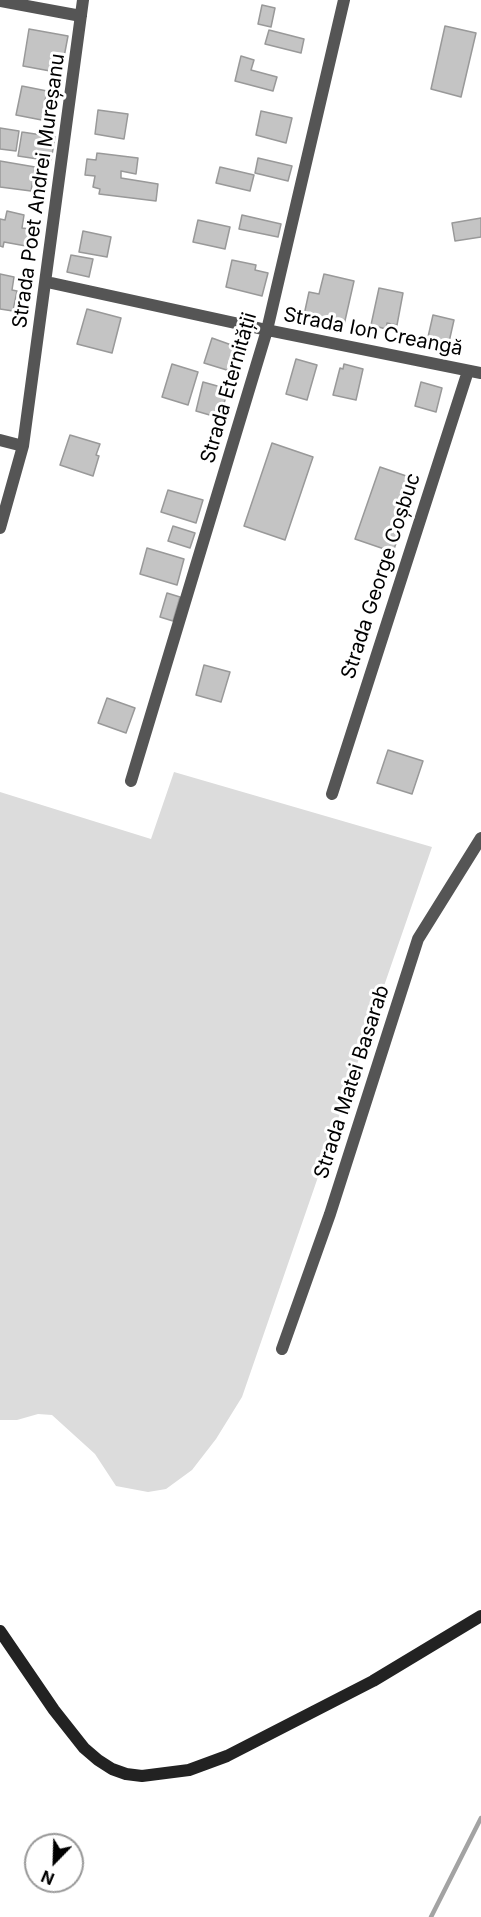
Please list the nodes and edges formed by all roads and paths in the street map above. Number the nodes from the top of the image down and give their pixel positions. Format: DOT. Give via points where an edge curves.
graph roads {
  1 [pos="84,0"];
  2 [pos="344,0"];
  3 [pos="0,1"];
  4 [pos="81,16"];
  5 [pos="47,282"];
  6 [pos="267,330"];
  7 [pos="468,371"];
  8 [pos="481,373"];
  9 [pos="0,440"];
  10 [pos="23,446"];
  11 [pos="0,528"];
  12 [pos="130,782"];
  13 [pos="332,794"];
  14 [pos="481,838"];
  15 [pos="282,1349"];
  16 [pos="481,1616"];
  17 [pos="0,1631"];
  1 -- 4 [label="street, Strada Poet Andrei Mureșanu"];
  2 -- 6 [label="street, Strada Eternității"];
  3 -- 4 [label="street"];
  4 -- 5 [label="street, Strada Poet Andrei Mureșanu"];
  5 -- 6 [label="street, Strada Ion Creangă"];
  5 -- 10 [label="street, Strada Poet Andrei Mureșanu"];
  6 -- 7 [label="street, Strada Ion Creangă"];
  6 -- 12 [label="street, Strada Eternității"];
  7 -- 8 [label="street, Strada Ion Creangă"];
  7 -- 13 [label="street, Strada George Coșbuc"];
  9 -- 10 [label="street"];
  10 -- 11 [label="street, Strada Poet Andrei Mureșanu"];
  14 -- 15 [label="street, Strada Matei Basarab" via="418,939 330,1214"];
  16 -- 17 [label="street" via="373,1682 227,1756 189,1770 142,1776 112,1769 84,1748"];
}
